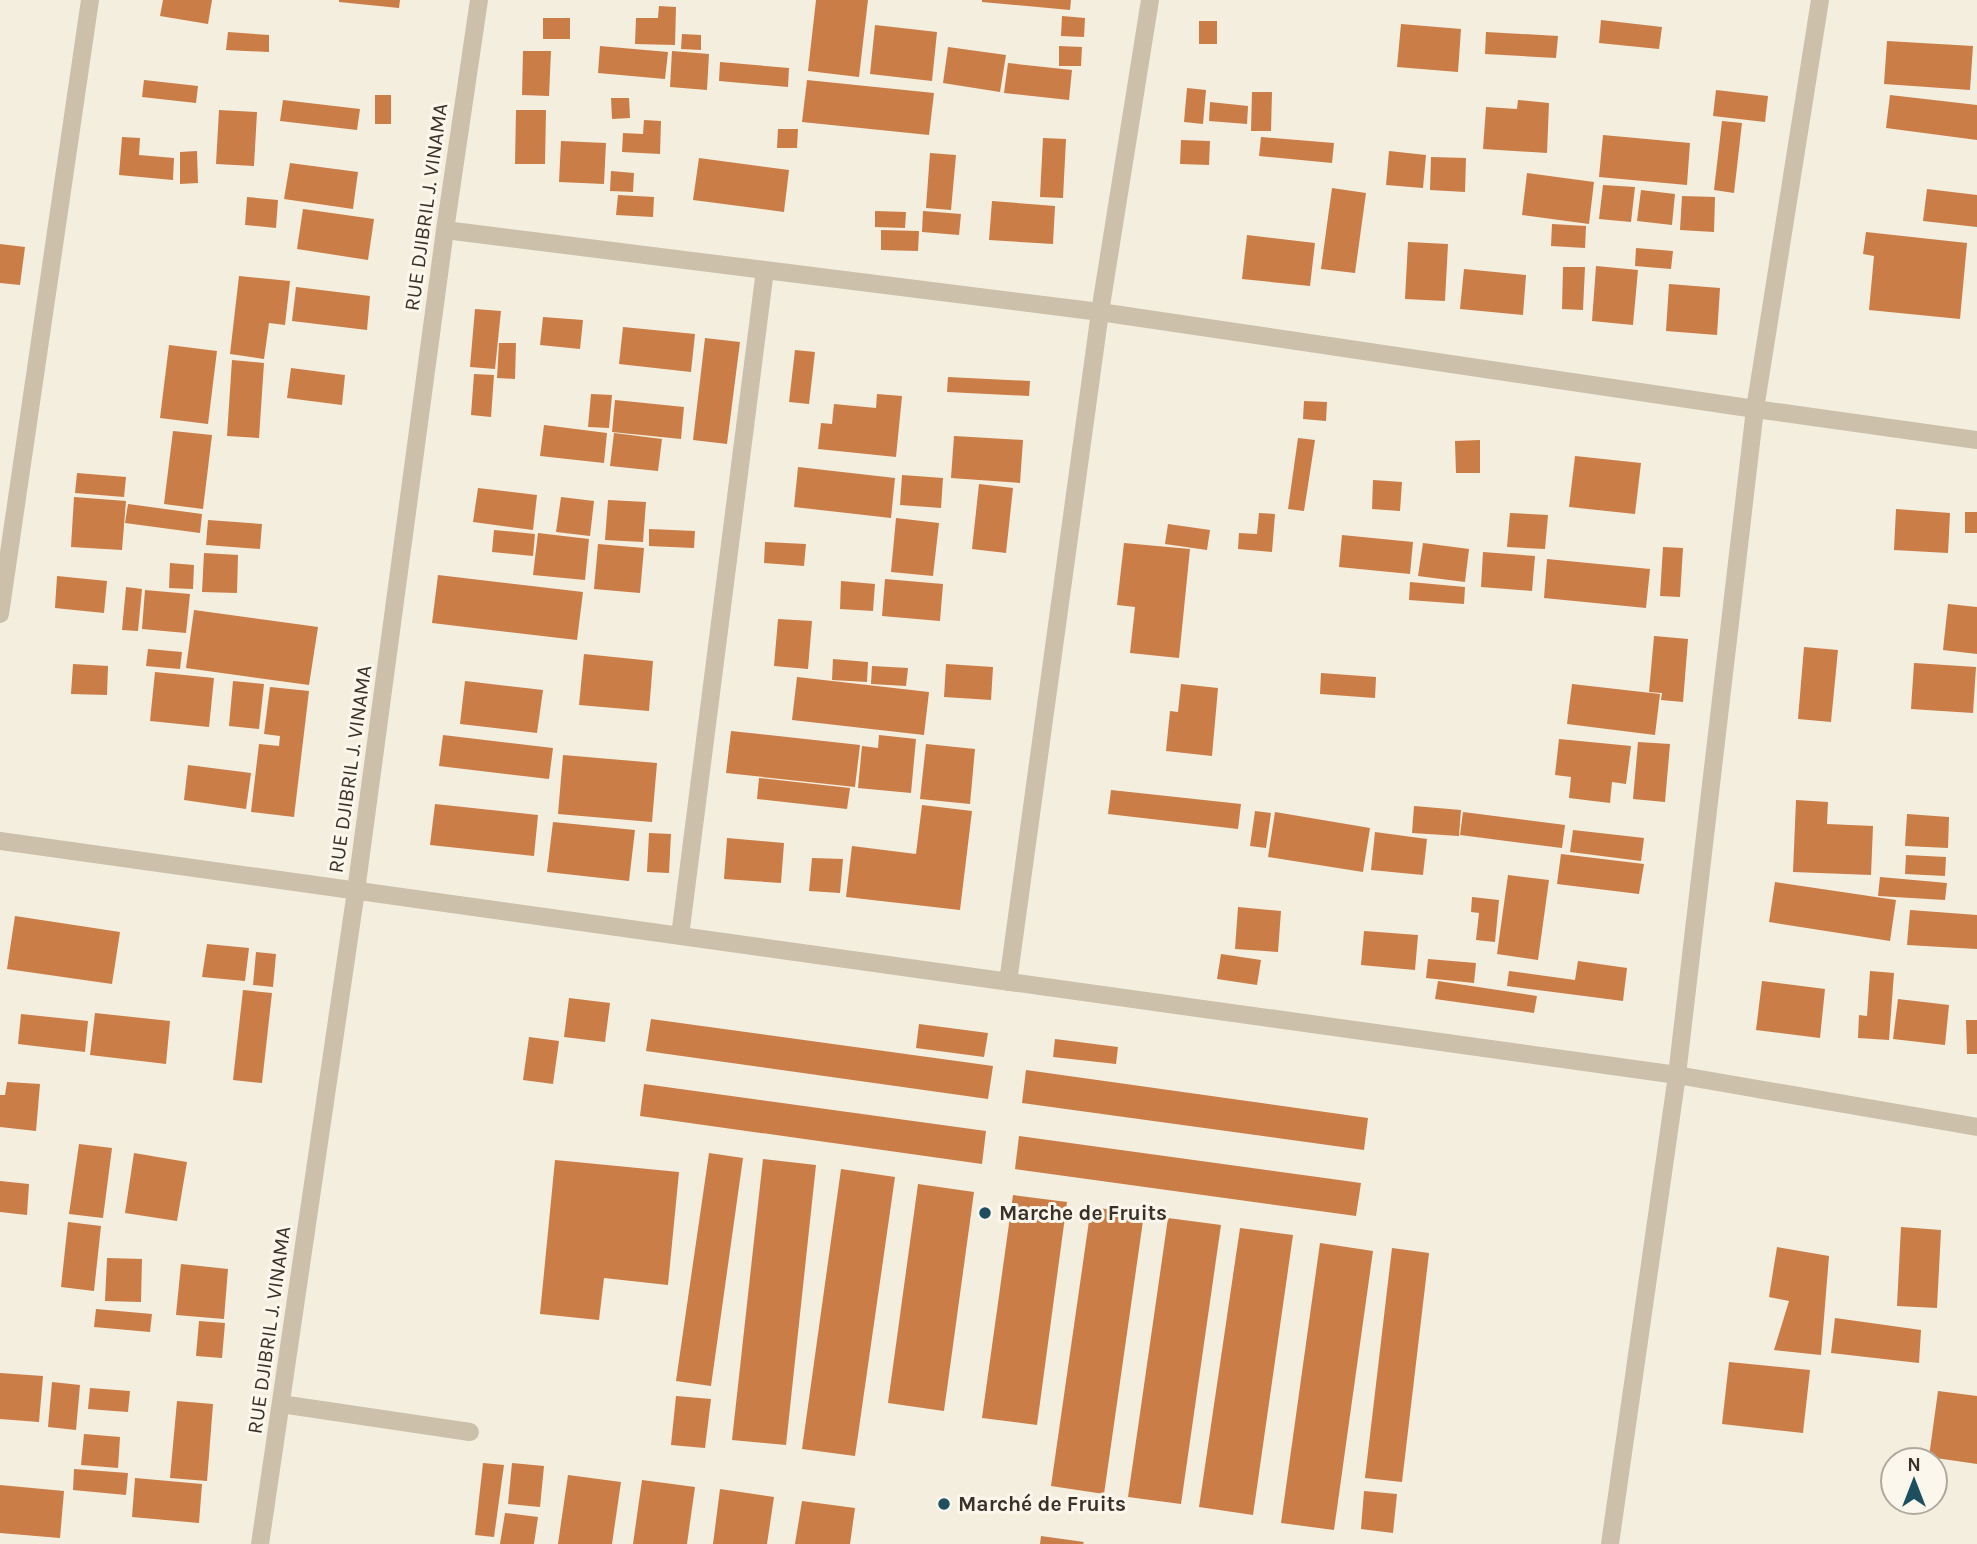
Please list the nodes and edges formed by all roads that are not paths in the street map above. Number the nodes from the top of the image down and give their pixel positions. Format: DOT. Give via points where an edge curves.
graph roads {
  1 [pos="90,0"];
  2 [pos="479,0"];
  3 [pos="1150,0"];
  4 [pos="1820,0"];
  5 [pos="444,230"];
  6 [pos="765,270"];
  7 [pos="1100,312"];
  8 [pos="1755,410"];
  9 [pos="1977,440"];
  10 [pos="0,614"];
  11 [pos="0,842"];
  12 [pos="356,891"];
  13 [pos="680,936"];
  14 [pos="1007,982"];
  15 [pos="1677,1075"];
  16 [pos="1977,1127"];
  17 [pos="281,1404"];
  18 [pos="470,1432"];
  19 [pos="260,1544"];
  20 [pos="1610,1544"];
  1 -- 10 [label="street"];
  2 -- 5 [label="street, RUE DJIBRIL J. VINAMA"];
  3 -- 7 [label="street"];
  4 -- 8 [label="street"];
  5 -- 6 [label="street"];
  5 -- 12 [label="street, RUE DJIBRIL J. VINAMA"];
  6 -- 7 [label="street"];
  6 -- 13 [label="street"];
  7 -- 8 [label="street"];
  7 -- 14 [label="street"];
  8 -- 9 [label="street"];
  8 -- 15 [label="street"];
  11 -- 12 [label="street"];
  12 -- 13 [label="street"];
  12 -- 17 [label="street, RUE DJIBRIL J. VINAMA"];
  13 -- 14 [label="street"];
  14 -- 15 [label="street"];
  15 -- 16 [label="street"];
  15 -- 20 [label="street"];
  17 -- 18 [label="street"];
  17 -- 19 [label="street, RUE DJIBRIL J. VINAMA"];
}
